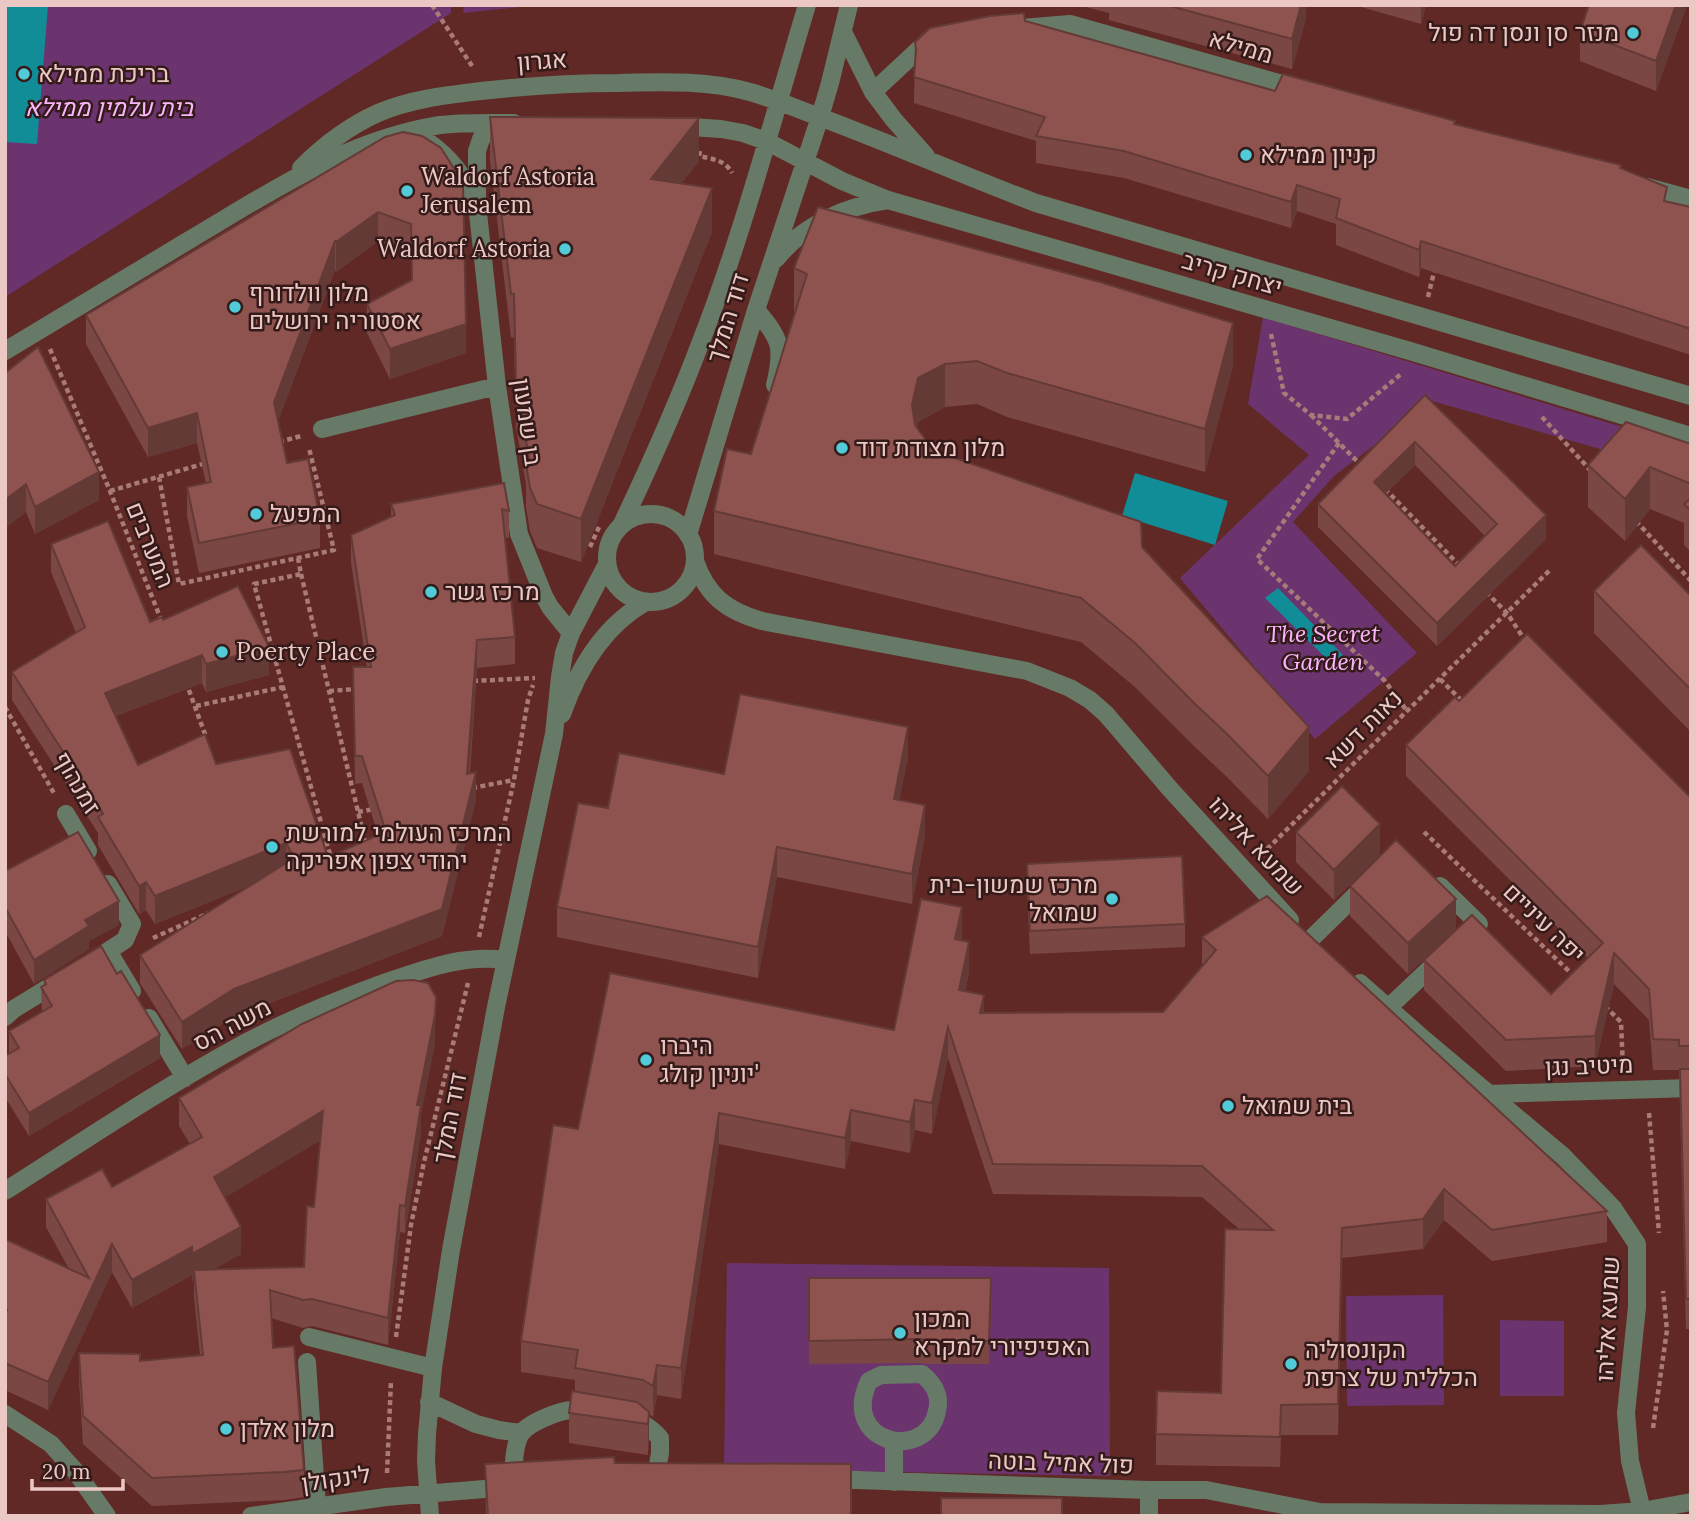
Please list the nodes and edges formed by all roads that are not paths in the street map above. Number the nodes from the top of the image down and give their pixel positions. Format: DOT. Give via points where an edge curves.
graph roads {
  1 [pos="807,5"];
  2 [pos="849,5"];
  3 [pos="1001,31"];
  4 [pos="843,32"];
  5 [pos="946,36"];
  6 [pos="1310,91"];
  7 [pos="873,92"];
  8 [pos="778,102"];
  9 [pos="820,117"];
  10 [pos="493,123"];
  11 [pos="535,124"];
  12 [pos="660,126"];
  13 [pos="412,131"];
  14 [pos="766,141"];
  15 [pos="806,162"];
  16 [pos="931,162"];
  17 [pos="289,181"];
  18 [pos="1626,181"];
  19 [pos="1691,199"];
  20 [pos="888,200"];
  21 [pos="477,204"];
  22 [pos="770,268"];
  23 [pos="756,310"];
  24 [pos="5,351"];
  25 [pos="497,386"];
  26 [pos="1691,396"];
  27 [pos="770,400"];
  28 [pos="314,432"];
  29 [pos="1691,436"];
  30 [pos="727,477"];
  31 [pos="705,478"];
  32 [pos="622,524"];
  33 [pos="688,535"];
  34 [pos="695,561"];
  35 [pos="607,565"];
  36 [pos="646,602"];
  37 [pos="571,633"];
  38 [pos="554,734"];
  39 [pos="66,814"];
  40 [pos="1375,876"];
  41 [pos="1431,877"];
  42 [pos="108,951"];
  43 [pos="505,960"];
  44 [pos="1350,974"];
  45 [pos="1388,1008"];
  46 [pos="5,1017"];
  47 [pos="185,1078"];
  48 [pos="1691,1088"];
  49 [pos="1488,1094"];
  50 [pos="5,1191"];
  51 [pos="309,1337"];
  52 [pos="307,1362"];
  53 [pos="433,1368"];
  54 [pos="429,1402"];
  55 [pos="5,1414"];
  56 [pos="521,1433"];
  57 [pos="894,1441"];
  58 [pos="816,1479"];
  59 [pos="656,1482"];
  60 [pos="894,1482"];
  61 [pos="1149,1490"];
  62 [pos="427,1494"];
  63 [pos="1691,1502"];
  64 [pos="317,1506"];
  65 [pos="1642,1511"];
  66 [pos="1320,1514"];
  67 [pos="107,1516"];
  68 [pos="251,1516"];
  69 [pos="430,1516"];
  70 [pos="1149,1516"];
  1 -- 8 [label="street, דוד המלך"];
  2 -- 4 [label="street, דוד המלך"];
  3 -- 6 [label="street, ממילא" via="1070,24"];
  4 -- 7 [label="street"];
  4 -- 9 [label="street, דוד המלך"];
  5 -- 7 [label="street" via="932,37"];
  7 -- 16 [label="street"];
  8 -- 9 [label="street, אגרון"];
  8 -- 14 [label="street, דוד המלך"];
  8 -- 17 [label="street, אגרון" via="730,87 693,83 584,83 452,94 378,113 319,150"];
  9 -- 15 [label="street, דוד המלך"];
  9 -- 16 [label="street, יצחק קריב"];
  10 -- 11 [label="street, אגרון"];
  10 -- 13 [label="street, אגרון"];
  10 -- 21 [label="street, בן שמעון" via="477,151"];
  12 -- 14 [label="street" via="721,129"];
  13 -- 17 [label="street, אגרון" via="343,153"];
  13 -- 21 [label="street, בן שמעון" via="443,152"];
  14 -- 15 [label="street, יצחק קריב"];
  14 -- 32 [label="street, דוד המלך" via="700,344"];
  15 -- 20 [label="street, יצחק קריב"];
  15 -- 22 [label="street, דוד המלך"];
  16 -- 26 [label="street, יצחק קריב" via="1036,203"];
  17 -- 24 [label="street, אגרון"];
  18 -- 19 [label="street"];
  20 -- 22 [label="street" via="856,207 811,228"];
  20 -- 29 [label="street, יצחק קריב"];
  21 -- 25 [label="street, בן שמעון"];
  22 -- 23 [label="street, דוד המלך"];
  23 -- 27 [label="street" via="776,335 780,348"];
  23 -- 31 [label="street, דוד המלך"];
  25 -- 28 [label="street"];
  25 -- 37 [label="street, בן שמעון" via="519,534 544,596"];
  30 -- 31 [label="street"];
  31 -- 33 [label="street, דוד המלך"];
  32 -- 33 [label="street" via="650,514 678,524"];
  32 -- 35 [label="street" via="607,550"];
  33 -- 34 [label="street"];
  34 -- 36 [label="street" via="679,592"];
  34 -- 40 [label="street, שמעא אליהו" via="709,591 744,616 1027,671 1090,700 1316,944"];
  35 -- 36 [label="street" via="621,591"];
  35 -- 37 [label="street, דוד המלך"];
  36 -- 38 [label="street, דוד המלך" via="620,620 593,650"];
  37 -- 38 [label="street, דוד המלך" via="559,677"];
  38 -- 43 [label="street, דוד המלך"];
  39 -- 42 [label="street, זמנהוף" via="132,924 125,940"];
  41 -- 45 [label="street" via="1479,924"];
  42 -- 46 [label="street"];
  42 -- 47 [label="street"];
  43 -- 47 [label="street, משה הס" via="454,961 402,976 282,1025"];
  43 -- 53 [label="street, דוד המלך"];
  44 -- 45 [label="street, שמעא אליהו"];
  45 -- 49 [label="street, שמעא אליהו"];
  47 -- 50 [label="street, משה הס"];
  48 -- 49 [label="street, מיטיב נגן"];
  49 -- 65 [label="street, שמעא אליהו" via="1563,1156 1613,1208 1637,1244 1637,1307 1626,1413 1630,1461"];
  51 -- 53 [label="street"];
  52 -- 64 [label="street"];
  53 -- 54 [label="street, דוד המלך"];
  54 -- 56 [label="street" via="476,1424"];
  54 -- 62 [label="street, דוד המלך"];
  55 -- 67 [label="street" via="51,1444"];
  56 -- 59 [label="street" via="554,1414 574,1410 641,1422 660,1438"];
  56 -- 62 [label="street" via="515,1456 519,1487"];
  57 -- 57 [label="street" via="912,1440 924,1433 936,1416 937,1392 922,1374 881,1375 869,1381 863,1393 866,1422 875,1433"];
  57 -- 60 [label="street"];
  58 -- 60 [label="street, פול אמיל בוטה"];
  60 -- 61 [label="street, פול אמיל בוטה"];
  61 -- 66 [label="street, פול אמיל בוטה" via="1206,1490"];
  61 -- 70 [label="street"];
  62 -- 64 [label="street, לינקולן"];
  62 -- 69 [label="street, דוד המלך"];
  63 -- 65 [label="street, פול אמיל בוטה"];
  64 -- 68 [label="street, לינקולן"];
  65 -- 66 [label="street, פול אמיל בוטה"];
}
